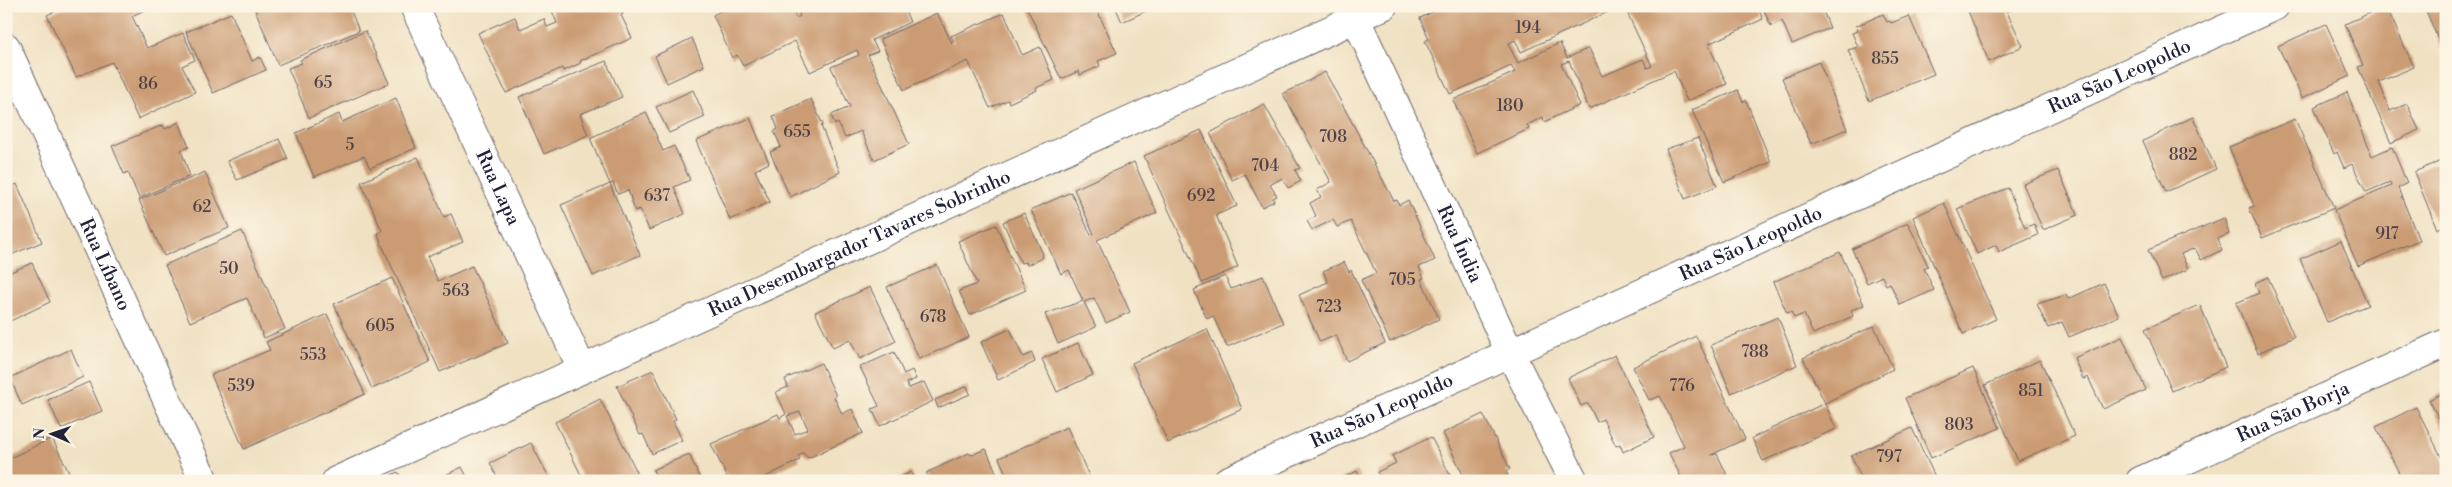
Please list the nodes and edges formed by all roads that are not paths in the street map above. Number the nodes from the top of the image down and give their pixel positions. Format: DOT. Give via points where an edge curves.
graph roads {
  1 [pos="1383,6"];
  2 [pos="2274,6"];
  3 [pos="423,9"];
  4 [pos="1353,12"];
  5 [pos="2242,13"];
  6 [pos="6,47"];
  7 [pos="2446,343"];
  8 [pos="1510,353"];
  9 [pos="582,369"];
  10 [pos="204,481"];
  11 [pos="336,481"];
  12 [pos="1228,481"];
  13 [pos="1574,481"];
  14 [pos="2140,481"];
  1 -- 4 [label="street, Rua Desembargador Tavares Sobrinho"];
  2 -- 5 [label="street, Rua São Leopoldo"];
  3 -- 9 [label="street, Rua Lapa"];
  4 -- 8 [label="street, Rua Índia"];
  4 -- 9 [label="street, Rua Desembargador Tavares Sobrinho"];
  5 -- 8 [label="street, Rua São Leopoldo"];
  6 -- 10 [label="street, Rua Líbano"];
  7 -- 14 [label="street, Rua São Borja"];
  8 -- 12 [label="street, Rua São Leopoldo"];
  8 -- 13 [label="street, Rua Índia"];
  9 -- 11 [label="street, Rua Desembargador Tavares Sobrinho"];
}
